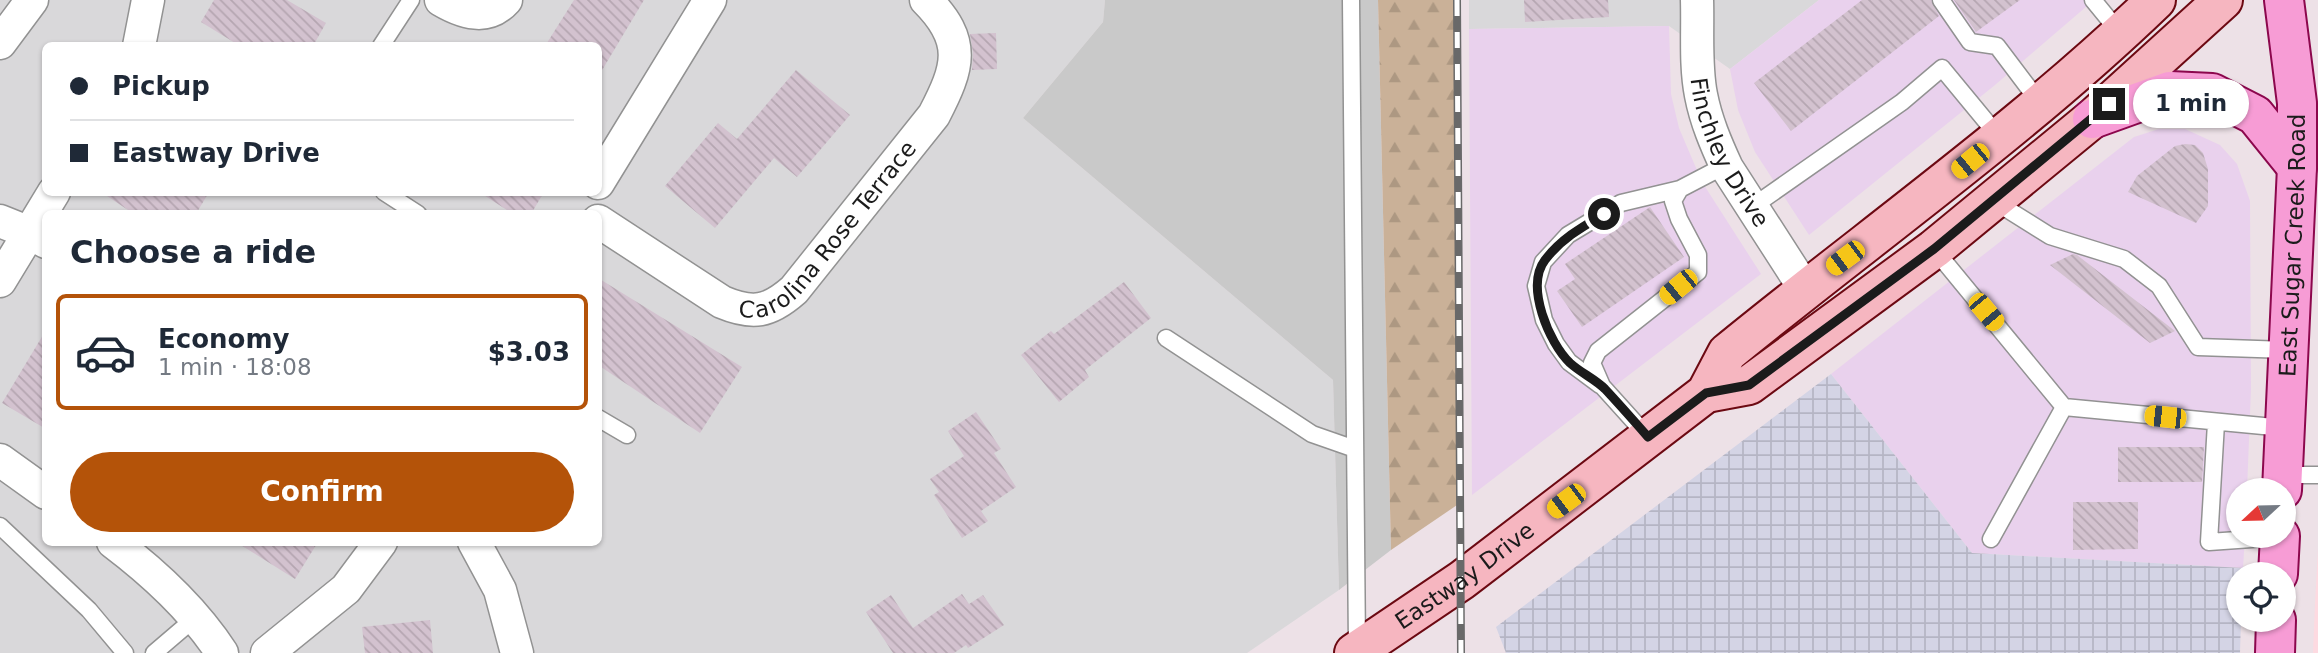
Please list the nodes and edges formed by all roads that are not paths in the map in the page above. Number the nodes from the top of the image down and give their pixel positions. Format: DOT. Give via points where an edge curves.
graph roads {
  1 [pos="32,0"];
  2 [pos="148,0"];
  3 [pos="411,0"];
  4 [pos="441,0"];
  5 [pos="506,0"];
  6 [pos="710,0"];
  7 [pos="926,0"];
  8 [pos="1351,0"];
  9 [pos="1697,0"];
  10 [pos="1941,0"];
  11 [pos="2093,0"];
  12 [pos="2156,0"];
  13 [pos="2223,0"];
  14 [pos="2284,0"];
  15 [pos="2120,33"];
  16 [pos="141,42"];
  17 [pos="384,42"];
  18 [pos="0,43"];
  19 [pos="2040,103"];
  20 [pos="2091,119"];
  21 [pos="1999,137"];
  22 [pos="1726,165"];
  23 [pos="2297,167"];
  24 [pos="602,176"];
  25 [pos="1680,189"];
  26 [pos="390,196"];
  27 [pos="1994,201"];
  28 [pos="1752,207"];
  29 [pos="412,210"];
  30 [pos="602,219"];
  31 [pos="0,220"];
  32 [pos="38,238"];
  33 [pos="1934,249"];
  34 [pos="0,281"];
  35 [pos="1805,289"];
  36 [pos="1166,338"];
  37 [pos="2287,350"];
  38 [pos="1602,386"];
  39 [pos="1706,393"];
  40 [pos="2064,407"];
  41 [pos="602,420"];
  42 [pos="2216,423"];
  43 [pos="2284,428"];
  44 [pos="627,435"];
  45 [pos="1648,437"];
  46 [pos="1355,449"];
  47 [pos="0,460"];
  48 [pos="2294,478"];
  49 [pos="42,490"];
  50 [pos="0,526"];
  51 [pos="1991,539"];
  52 [pos="118,546"];
  53 [pos="378,546"];
  54 [pos="476,546"];
  55 [pos="2279,549"];
  56 [pos="195,618"];
  57 [pos="2276,632"];
  58 [pos="1355,652"];
  59 [pos="125,653"];
  60 [pos="154,653"];
  61 [pos="222,653"];
  62 [pos="267,653"];
  63 [pos="517,653"];
  64 [pos="2275,653"];
  1 -- 18 [label="street"];
  2 -- 16 [label="street"];
  3 -- 17 [label="lane"];
  4 -- 5 [label="street" via="460,12 481,14 499,8"];
  6 -- 24 [label="street"];
  7 -- 30 [label="street, Carolina Rose Terrace" via="944,17 953,34 954,60 946,93 926,125 778,303 750,310 722,302"];
  8 -- 46 [label="lane"];
  9 -- 22 [label="street, Finchley Drive" via="1700,91"];
  10 -- 19 [label="lane" via="1970,42 1997,46"];
  11 -- 15 [label="lane"];
  12 -- 15 [label="main road, Eastway Drive"];
  13 -- 20 [label="main road, Eastway Drive"];
  14 -- 23 [label="main road, East Sugar Creek Road" via="2297,103"];
  15 -- 19 [label="main road, Eastway Drive"];
  19 -- 21 [label="main road, Eastway Drive"];
  20 -- 23 [label="main road" via="2170,90 2212,93 2255,115"];
  20 -- 27 [label="main road, Eastway Drive"];
  21 -- 28 [label="lane" via="1942,68 1902,102"];
  21 -- 35 [label="main road, Eastway Drive"];
  22 -- 25 [label="lane"];
  22 -- 28 [label="street, Finchley Drive"];
  23 -- 37 [label="main road, East Sugar Creek Road"];
  25 -- 38 [label="lane" via="1673,201 1698,255 1698,272 1598,351 1592,363"];
  25 -- 38 [label="lane" via="1621,203 1568,235 1543,262 1536,286 1544,320 1569,362"];
  26 -- 29 [label="lane"];
  27 -- 33 [label="main road, Eastway Drive"];
  27 -- 37 [label="lane" via="2050,236 2124,260 2159,286 2198,347"];
  28 -- 35 [label="street, Finchley Drive"];
  31 -- 32 [label="street"];
  32 -- 34 [label="street"];
  33 -- 39 [label="main road, Eastway Drive" via="1749,385"];
  33 -- 40 [label="lane"];
  35 -- 39 [label="main road, Eastway Drive" via="1727,353"];
  36 -- 46 [label="lane" via="1312,434"];
  37 -- 43 [label="main road, East Sugar Creek Road"];
  38 -- 45 [label="lane"];
  39 -- 45 [label="main road, Eastway Drive"];
  40 -- 42 [label="lane"];
  40 -- 51 [label="lane"];
  41 -- 44 [label="lane"];
  42 -- 43 [label="lane"];
  42 -- 55 [label="lane" via="2209,542"];
  43 -- 48 [label="main road, East Sugar Creek Road"];
  45 -- 58 [label="main road, Eastway Drive" via="1462,580"];
  46 -- 58 [label="lane"];
  47 -- 49 [label="street"];
  50 -- 59 [label="lane" via="89,610"];
  52 -- 56 [label="street"];
  53 -- 62 [label="street" via="346,589"];
  54 -- 63 [label="street" via="500,590"];
  56 -- 60 [label="lane"];
  56 -- 61 [label="street"];
  57 -- 64 [label="main road"];
}
